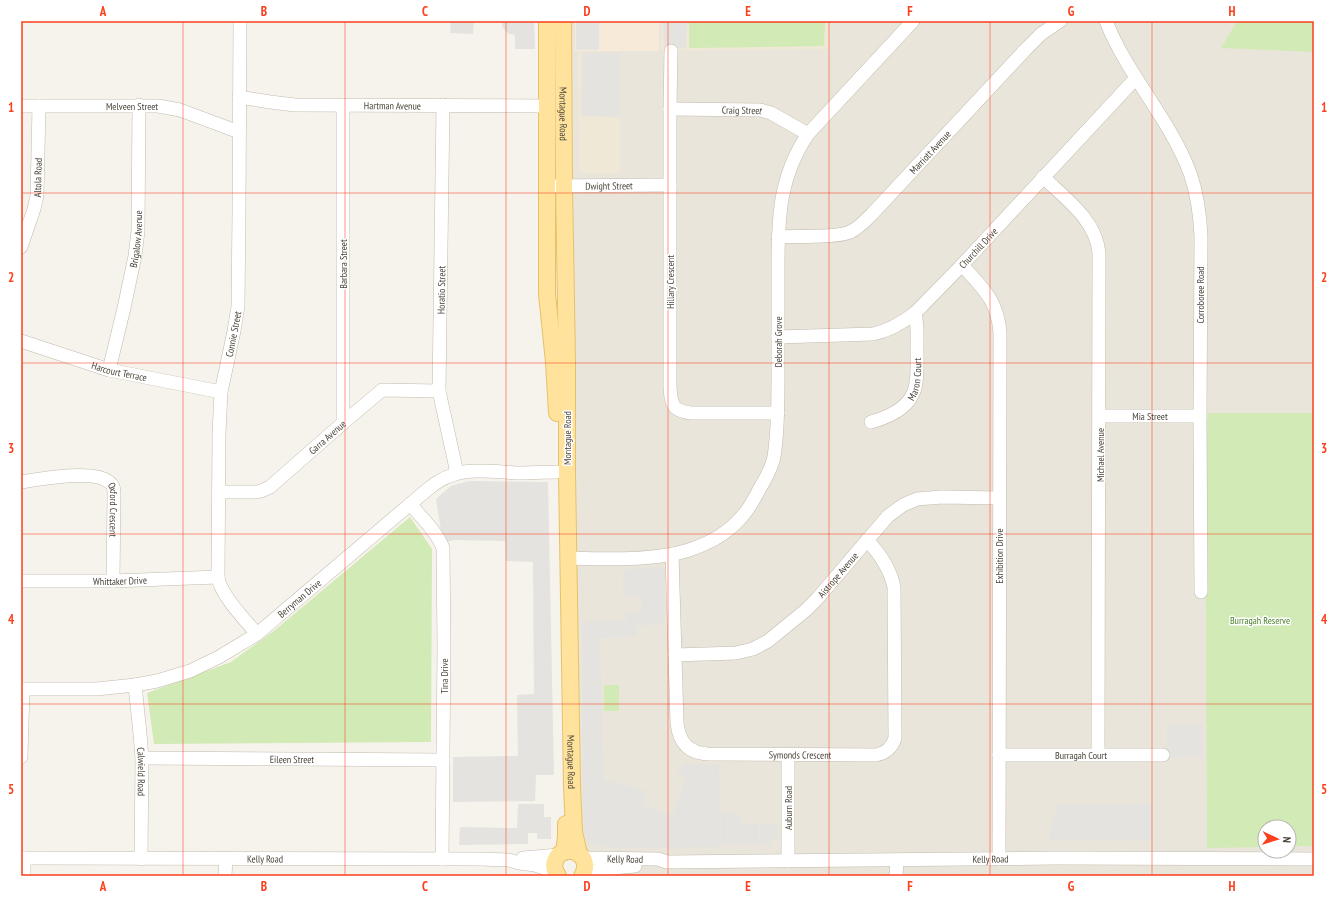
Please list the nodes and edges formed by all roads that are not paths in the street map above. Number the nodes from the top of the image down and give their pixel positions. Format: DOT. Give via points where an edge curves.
graph roads {
  1 [pos="240,21"];
  2 [pos="547,21"];
  3 [pos="563,21"];
  4 [pos="913,21"];
  5 [pos="1060,21"];
  6 [pos="1106,21"];
  7 [pos="671,51"];
  8 [pos="1136,78"];
  9 [pos="239,97"];
  10 [pos="139,105"];
  11 [pos="343,105"];
  12 [pos="443,105"];
  13 [pos="21,106"];
  14 [pos="39,106"];
  15 [pos="547,106"];
  16 [pos="670,109"];
  17 [pos="239,132"];
  18 [pos="808,134"];
  19 [pos="1043,177"];
  20 [pos="670,185"];
  21 [pos="547,186"];
  22 [pos="564,186"];
  23 [pos="778,237"];
  24 [pos="21,247"];
  25 [pos="962,265"];
  26 [pos="914,313"];
  27 [pos="778,337"];
  28 [pos="21,341"];
  29 [pos="109,370"];
  30 [pos="439,391"];
  31 [pos="220,392"];
  32 [pos="778,413"];
  33 [pos="1100,416"];
  34 [pos="1200,416"];
  35 [pos="871,422"];
  36 [pos="343,423"];
  37 [pos="562,472"];
  38 [pos="457,473"];
  39 [pos="21,482"];
  40 [pos="219,492"];
  41 [pos="998,498"];
  42 [pos="410,504"];
  43 [pos="867,540"];
  44 [pos="672,554"];
  45 [pos="564,558"];
  46 [pos="218,577"];
  47 [pos="21,581"];
  48 [pos="113,581"];
  49 [pos="1201,592"];
  50 [pos="257,634"];
  51 [pos="675,655"];
  52 [pos="135,685"];
  53 [pos="22,689"];
  54 [pos="1098,754"];
  55 [pos="999,755"];
  56 [pos="1163,755"];
  57 [pos="788,756"];
  58 [pos="21,757"];
  59 [pos="142,758"];
  60 [pos="443,760"];
  61 [pos="561,854"];
  62 [pos="581,856"];
  63 [pos="22,858"];
  64 [pos="141,859"];
  65 [pos="226,859"];
  66 [pos="442,859"];
  67 [pos="999,859"];
  68 [pos="1314,859"];
  69 [pos="509,860"];
  70 [pos="897,860"];
  71 [pos="788,861"];
  72 [pos="667,862"];
  73 [pos="557,875"];
  74 [pos="24,876"];
  75 [pos="225,876"];
  76 [pos="582,876"];
  77 [pos="896,876"];
  1 -- 9 [label="street, Connie Street"];
  2 -- 15 [label="main road, Montague Road"];
  3 -- 22 [label="main road, Montague Road"];
  4 -- 18 [label="street, Deborah Grove"];
  5 -- 23 [label="street, Marriott Avenue" via="1041,34 1025,50 858,227 838,235"];
  6 -- 8 [label="street, Corroboree Road" via="1116,46"];
  7 -- 16 [label="street, Hillary Crescent"];
  8 -- 19 [label="street, Churchill Drive"];
  8 -- 34 [label="street, Corroboree Road" via="1186,164 1196,196 1201,236"];
  9 -- 11 [label="street, Hartman Avenue" via="284,104"];
  9 -- 17 [label="street, Connie Street"];
  10 -- 14 [label="street, Melveen Street"];
  10 -- 17 [label="street, Melveen Street" via="180,110"];
  10 -- 29 [label="street, Brigalow Avenue" via="138,231 135,256"];
  11 -- 12 [label="street, Hartman Avenue"];
  11 -- 36 [label="street, Barbara Street"];
  12 -- 15 [label="street, Hartman Avenue"];
  12 -- 30 [label="street, Horatio Street"];
  13 -- 14 [label="street, Melveen Street"];
  14 -- 24 [label="street, Altola Road" via="37,196"];
  15 -- 21 [label="main road, Montague Road"];
  16 -- 18 [label="street, Craig Street" via="760,110 771,113"];
  16 -- 20 [label="street, Hillary Crescent"];
  17 -- 31 [label="street, Connie Street" via="238,306"];
  18 -- 23 [label="street, Deborah Grove" via="795,154 785,183"];
  19 -- 25 [label="street, Churchill Drive"];
  19 -- 33 [label="street, Michael Avenue" via="1084,216 1099,245"];
  20 -- 22 [label="street, Dwight Street"];
  20 -- 32 [label="street, Hillary Crescent" via="670,387 673,406 679,411 690,413"];
  21 -- 22 [label="street, Dwight Street"];
  21 -- 37 [label="main road, Montague Road" via="547,294"];
  22 -- 37 [label="main road, Montague Road" via="567,362"];
  23 -- 27 [label="street, Deborah Grove"];
  25 -- 26 [label="street, Churchill Drive"];
  25 -- 41 [label="street, Exhibition Drive" via="990,298 999,324"];
  26 -- 27 [label="street, Churchill Drive" via="897,325 873,334"];
  26 -- 35 [label="street, Maron Court" via="916,382 912,395 904,406 894,413"];
  27 -- 32 [label="street, Deborah Grove"];
  28 -- 29 [label="street, Harcourt Terrace"];
  29 -- 31 [label="street, Harcourt Terrace"];
  30 -- 36 [label="street, Garra Avenue" via="382,390"];
  30 -- 38 [label="street, Horatio Street"];
  31 -- 40 [label="street, Connie Street"];
  32 -- 44 [label="street, Deborah Grove" via="773,460 743,515 713,539 689,550"];
  33 -- 34 [label="street, Mia Street"];
  33 -- 54 [label="street, Michael Avenue"];
  34 -- 49 [label="street, Corroboree Road"];
  36 -- 40 [label="street, Garra Avenue" via="266,490"];
  37 -- 38 [label="street, Berryman Drive" via="474,470"];
  37 -- 45 [label="main road, Montague Road"];
  38 -- 42 [label="street, Berryman Drive" via="434,483"];
  39 -- 48 [label="street, Oxford Crescent" via="77,476 99,477 110,482 114,496"];
  40 -- 46 [label="street, Connie Street"];
  41 -- 43 [label="street, Aistrope Avenue" via="917,499 895,510"];
  41 -- 55 [label="street, Exhibition Drive"];
  42 -- 50 [label="street, Berryman Drive"];
  42 -- 60 [label="street, Tina Drive" via="430,527 443,548"];
  43 -- 51 [label="street, Aistrope Avenue" via="806,610 762,645 736,653"];
  43 -- 57 [label="street, Symonds Crescent" via="884,561 894,588 893,744 885,752 876,755"];
  44 -- 45 [label="street, Deborah Grove" via="624,558"];
  44 -- 51 [label="street, Symonds Crescent"];
  45 -- 61 [label="main road, Montague Road" via="562,768 566,833"];
  45 -- 62 [label="main road, Montague Road" via="572,800 575,839"];
  46 -- 48 [label="street, Whittaker Drive"];
  46 -- 50 [label="street, Connie Street" via="223,592"];
  47 -- 48 [label="street, Whittaker Drive"];
  50 -- 52 [label="street, Berryman Drive" via="190,671"];
  51 -- 57 [label="street, Symonds Crescent" via="678,731 688,748 698,753"];
  52 -- 53 [label="street, Berryman Drive" via="97,689"];
  52 -- 59 [label="street, Calwield Road"];
  53 -- 58 [label="street"];
  54 -- 55 [label="street, Burragah Court"];
  54 -- 56 [label="street, Burragah Court"];
  55 -- 67 [label="street, Exhibition Drive"];
  57 -- 71 [label="street, Auburn Road"];
  59 -- 60 [label="street, Eileen Street"];
  59 -- 64 [label="street, Calwield Road"];
  60 -- 66 [label="street, Tina Drive"];
  61 -- 62 [label="main road" via="573,851"];
  61 -- 69 [label="street, Kelly Road"];
  61 -- 73 [label="main road, Montague Road" via="555,862"];
  62 -- 72 [label="street, Kelly Road" via="658,859"];
  62 -- 76 [label="main road, Montague Road" via="585,869"];
  63 -- 64 [label="street, Kelly Road"];
  63 -- 74 [label="street"];
  64 -- 65 [label="street, Kelly Road"];
  65 -- 66 [label="street, Kelly Road"];
  65 -- 75 [label="street"];
  66 -- 69 [label="street, Kelly Road"];
  67 -- 68 [label="street, Kelly Road"];
  67 -- 70 [label="street, Kelly Road"];
  69 -- 73 [label="street, Kelly Road" via="541,866"];
  70 -- 71 [label="street, Kelly Road"];
  70 -- 77 [label="street"];
  71 -- 72 [label="street, Kelly Road"];
  72 -- 76 [label="street, Kelly Road" via="602,869"];
}
